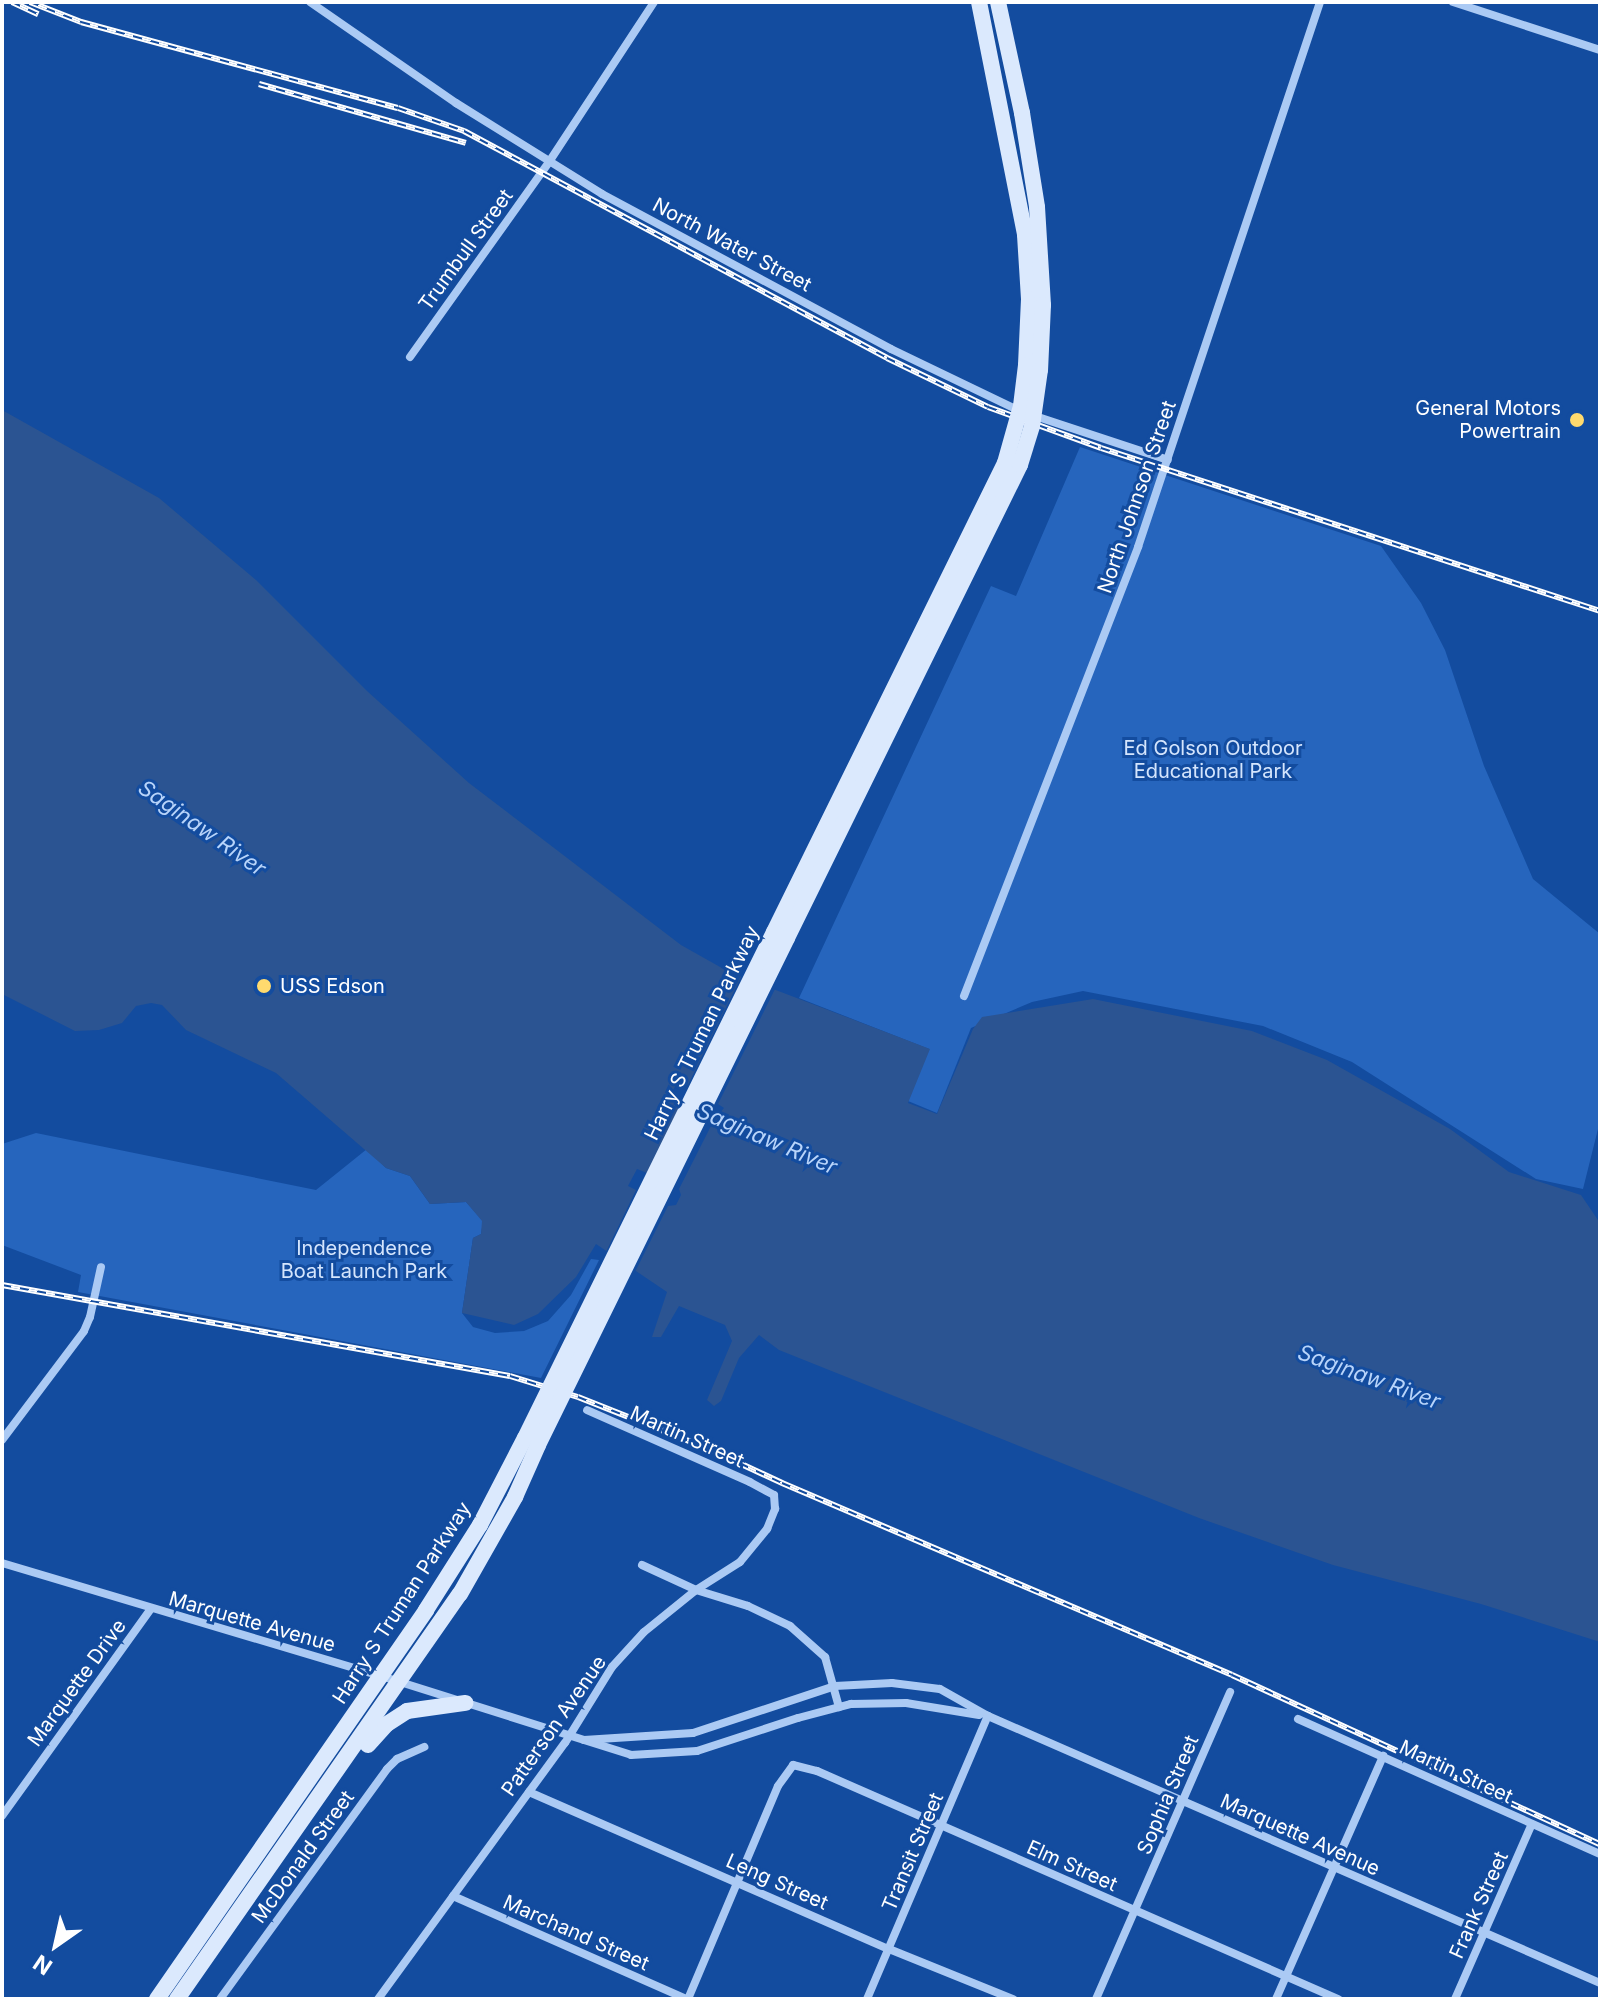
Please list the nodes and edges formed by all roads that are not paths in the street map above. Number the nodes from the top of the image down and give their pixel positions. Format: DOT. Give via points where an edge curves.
graph roads {
  1 [pos="310,2"];
  2 [pos="654,2"];
  3 [pos="979,2"];
  4 [pos="998,2"];
  5 [pos="1320,2"];
  6 [pos="1453,2"];
  7 [pos="1600,50"];
  8 [pos="549,162"];
  9 [pos="410,357"];
  10 [pos="1033,367"];
  11 [pos="1168,460"];
  12 [pos="964,996"];
  13 [pos="101,1267"];
  14 [pos="587,1410"];
  15 [pos="2,1440"];
  16 [pos="532,1442"];
  17 [pos="774,1495"];
  18 [pos="2,1563"];
  19 [pos="642,1565"];
  20 [pos="696,1590"];
  21 [pos="151,1609"];
  22 [pos="381,1676"];
  23 [pos="400,1682"];
  24 [pos="835,1686"];
  25 [pos="1230,1692"];
  26 [pos="465,1703"];
  27 [pos="839,1707"];
  28 [pos="988,1716"];
  29 [pos="1298,1719"];
  30 [pos="569,1735"];
  31 [pos="584,1740"];
  32 [pos="424,1747"];
  33 [pos="1383,1756"];
  34 [pos="338,1773"];
  35 [pos="529,1792"];
  36 [pos="1183,1800"];
  37 [pos="2,1816"];
  38 [pos="1532,1824"];
  39 [pos="943,1826"];
  40 [pos="1600,1854"];
  41 [pos="1332,1867"];
  42 [pos="739,1883"];
  43 [pos="453,1896"];
  44 [pos="1136,1911"];
  45 [pos="1483,1933"];
  46 [pos="889,1949"];
  47 [pos="1285,1977"];
  48 [pos="1600,1983"];
  49 [pos="157,1999"];
  50 [pos="177,1999"];
  51 [pos="220,1999"];
  52 [pos="378,1999"];
  53 [pos="687,1999"];
  54 [pos="867,1999"];
  55 [pos="1013,1999"];
  56 [pos="1096,1999"];
  57 [pos="1276,1999"];
  58 [pos="1338,1999"];
  59 [pos="1455,1999"];
  1 -- 8 [label="street, North Water Street"];
  2 -- 8 [label="street, Trumbull Street"];
  3 -- 10 [label="main road, Harry S Truman Parkway" via="1025,235"];
  4 -- 10 [label="main road, Harry S Truman Parkway" via="1037,207 1043,305"];
  5 -- 11 [label="street, North Johnson Street"];
  6 -- 7 [label="street"];
  8 -- 9 [label="street, Trumbull Street"];
  8 -- 11 [label="street, North Water Street" via="959,384 1042,419"];
  10 -- 16 [label="main road, Harry S Truman Parkway, bridge" via="1012,464"];
  11 -- 12 [label="street, North Johnson Street" via="1097,659"];
  13 -- 15 [label="street" via="84,1331"];
  14 -- 17 [label="street, Martin Street"];
  16 -- 22 [label="main road, Harry S Truman Parkway"];
  16 -- 23 [label="main road, Harry S Truman Parkway" via="481,1561"];
  17 -- 20 [label="street, Patterson Avenue" via="775,1509 755,1546"];
  18 -- 21 [label="street, Marquette Avenue"];
  19 -- 20 [label="street"];
  20 -- 24 [label="street" via="790,1626 825,1657"];
  20 -- 30 [label="street, Patterson Avenue" via="644,1632 612,1667"];
  21 -- 22 [label="street, Marquette Avenue"];
  21 -- 37 [label="street, Marquette Drive"];
  22 -- 23 [label="street, Marquette Avenue"];
  22 -- 49 [label="main road, Harry S Truman Parkway"];
  23 -- 26 [label="street, Marquette Avenue"];
  23 -- 34 [label="main road, Harry S Truman Parkway"];
  24 -- 27 [label="street"];
  24 -- 28 [label="street, Marquette Avenue" via="892,1683 940,1689"];
  24 -- 31 [label="street, Marquette Avenue" via="693,1733"];
  25 -- 36 [label="street, Sophia Street"];
  26 -- 30 [label="street, Marquette Avenue"];
  26 -- 34 [label="main road" via="416,1708 398,1716"];
  27 -- 28 [label="street, Marquette Avenue" via="906,1703"];
  27 -- 31 [label="street, Marquette Avenue" via="679,1754 631,1755"];
  28 -- 36 [label="street, Marquette Avenue"];
  28 -- 39 [label="street, Transit Street"];
  29 -- 33 [label="street, Martin Street"];
  30 -- 31 [label="street, Marquette Avenue"];
  30 -- 35 [label="street, Patterson Avenue"];
  32 -- 51 [label="street, McDonald Street" via="387,1769"];
  33 -- 38 [label="street, Martin Street"];
  33 -- 41 [label="street"];
  34 -- 50 [label="main road, Harry S Truman Parkway"];
  35 -- 42 [label="street, Leng Street"];
  35 -- 43 [label="street, Patterson Avenue"];
  36 -- 41 [label="street, Marquette Avenue"];
  36 -- 44 [label="street, Sophia Street"];
  38 -- 40 [label="street, Martin Street"];
  38 -- 45 [label="street, Frank Street"];
  39 -- 42 [label="street, Elm Street" via="793,1765 778,1786"];
  39 -- 44 [label="street, Elm Street"];
  39 -- 46 [label="street, Transit Street"];
  41 -- 45 [label="street, Marquette Avenue"];
  41 -- 47 [label="street"];
  42 -- 46 [label="street, Leng Street"];
  42 -- 53 [label="street"];
  43 -- 52 [label="street, Patterson Avenue"];
  43 -- 53 [label="street, Marchand Street"];
  44 -- 47 [label="street, Elm Street"];
  44 -- 56 [label="street, Sophia Street"];
  45 -- 48 [label="street, Marquette Avenue"];
  45 -- 59 [label="street, Frank Street"];
  46 -- 54 [label="street, Transit Street"];
  46 -- 55 [label="street, Leng Street"];
  47 -- 57 [label="street"];
  47 -- 58 [label="street, Elm Street"];
}
